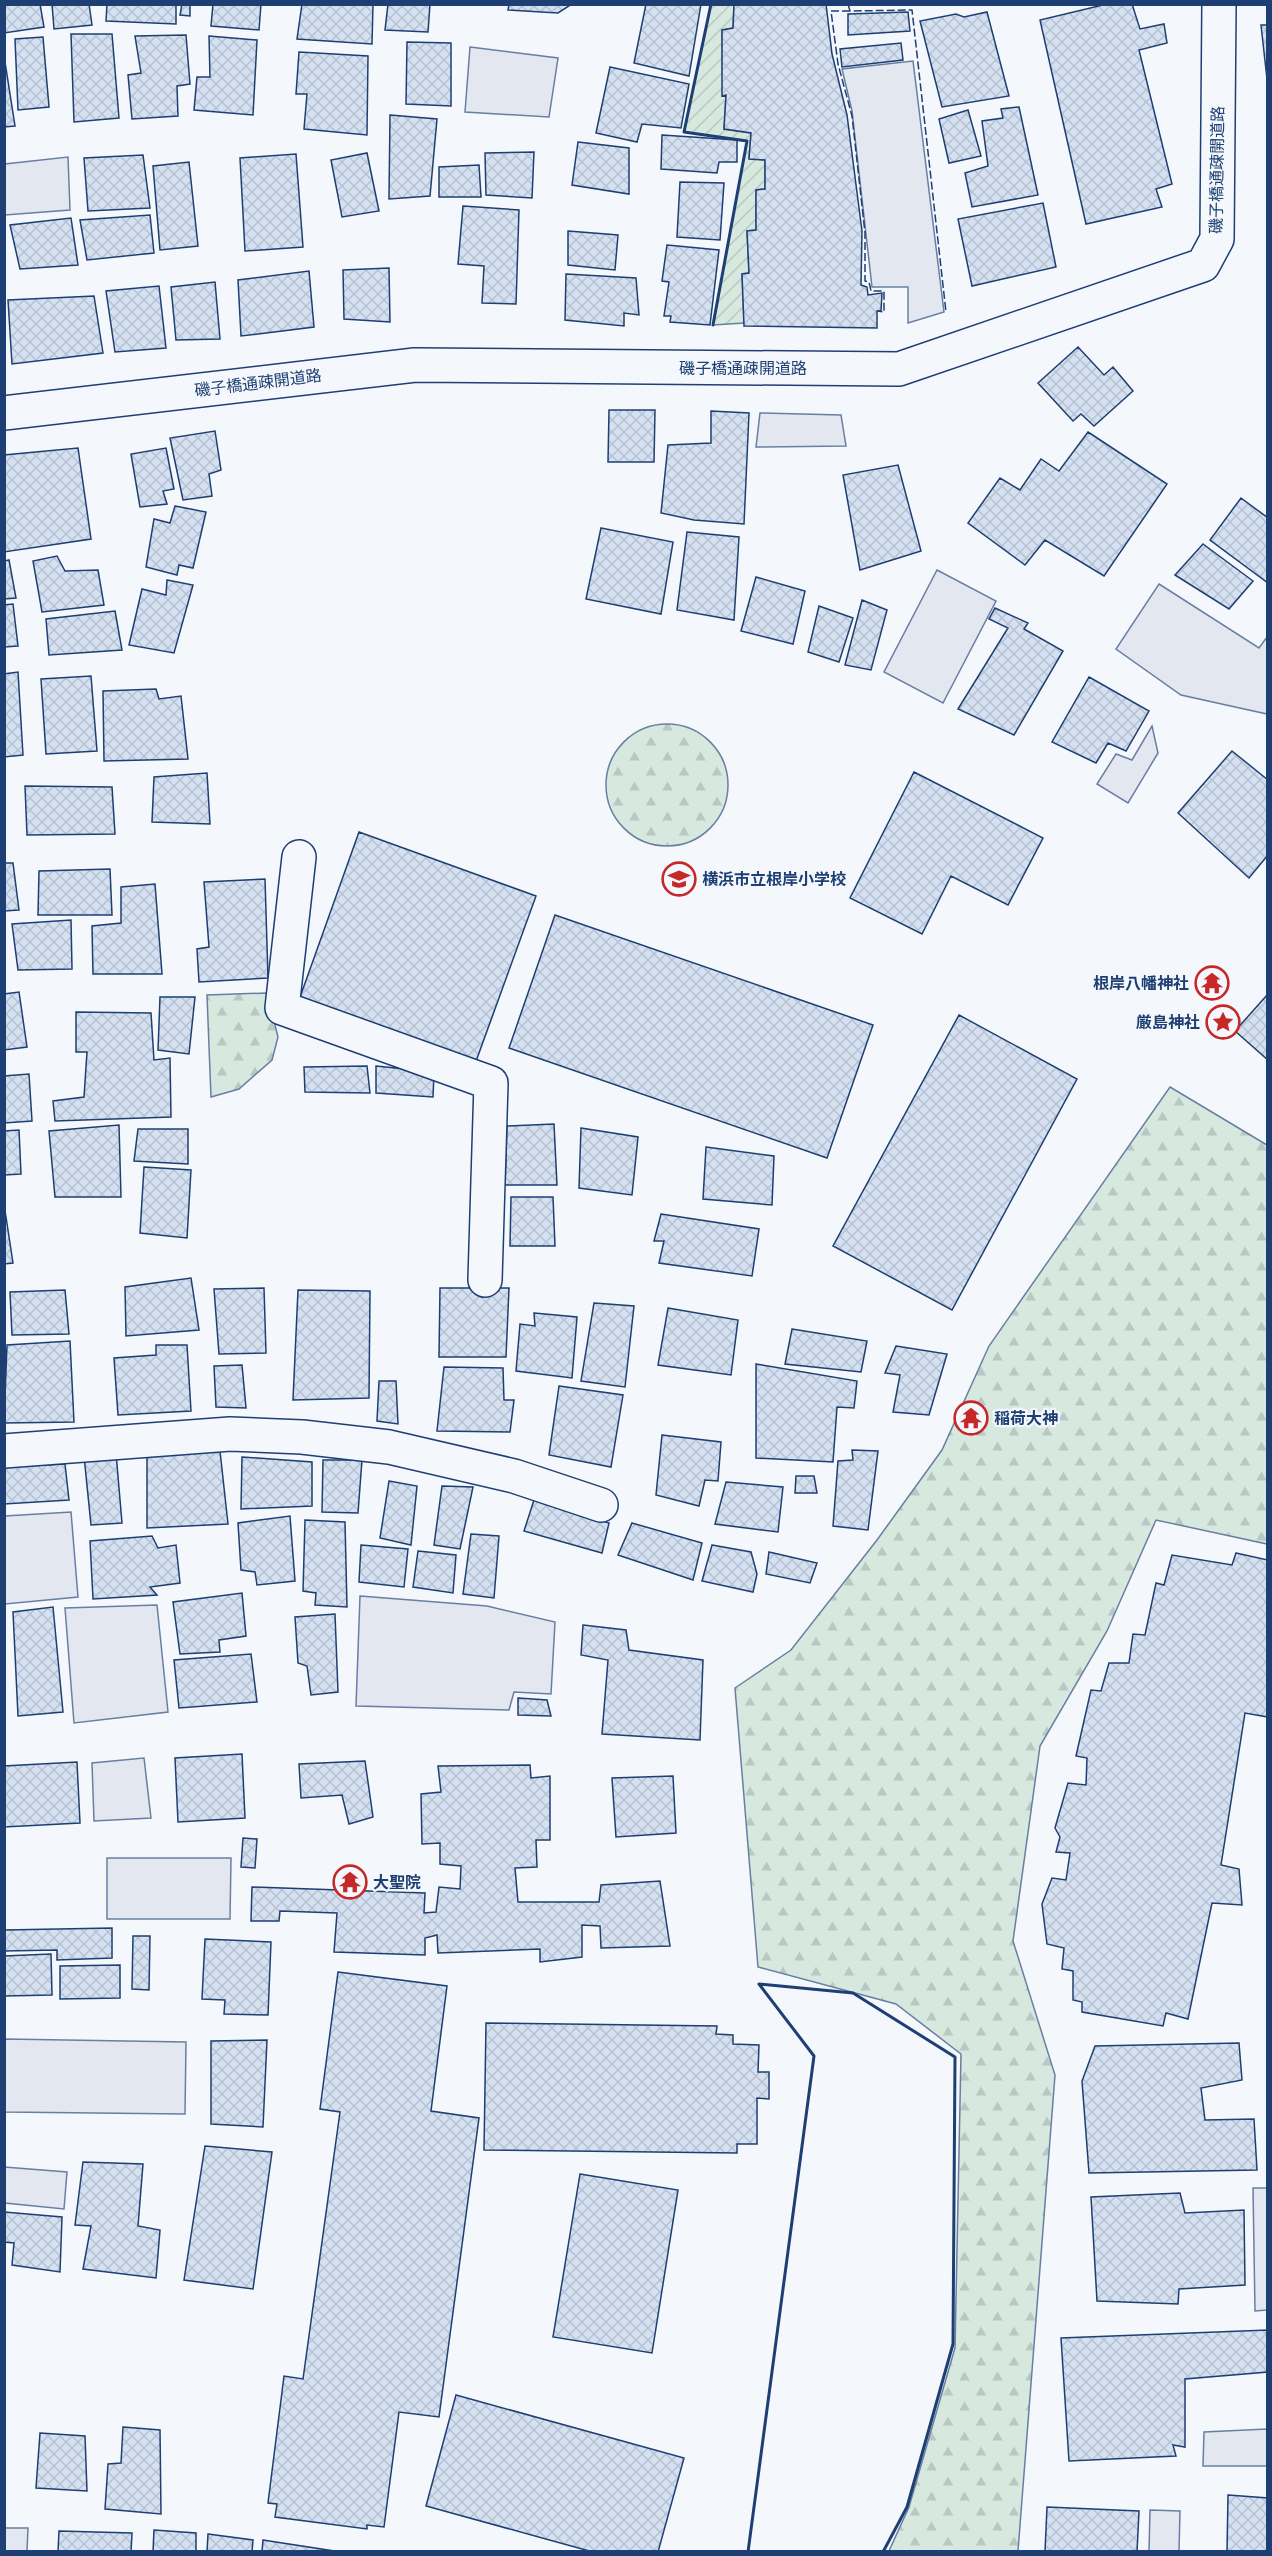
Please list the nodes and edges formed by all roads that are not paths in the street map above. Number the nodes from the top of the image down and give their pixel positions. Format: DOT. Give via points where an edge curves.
graph roads {
  1 [pos="1219,4"];
  2 [pos="4,413"];
  3 [pos="299,857"];
  4 [pos="484,1280"];
  5 [pos="4,1451"];
  6 [pos="601,1505"];
  1 -- 2 [label="street, 磯子橋通疎開道路" via="1217,239 1203,265 899,369 415,365"];
  3 -- 4 [label="street" via="282,1008 491,1083"];
  5 -- 6 [label="street" via="230,1434 302,1437 389,1447 514,1476"];
}
